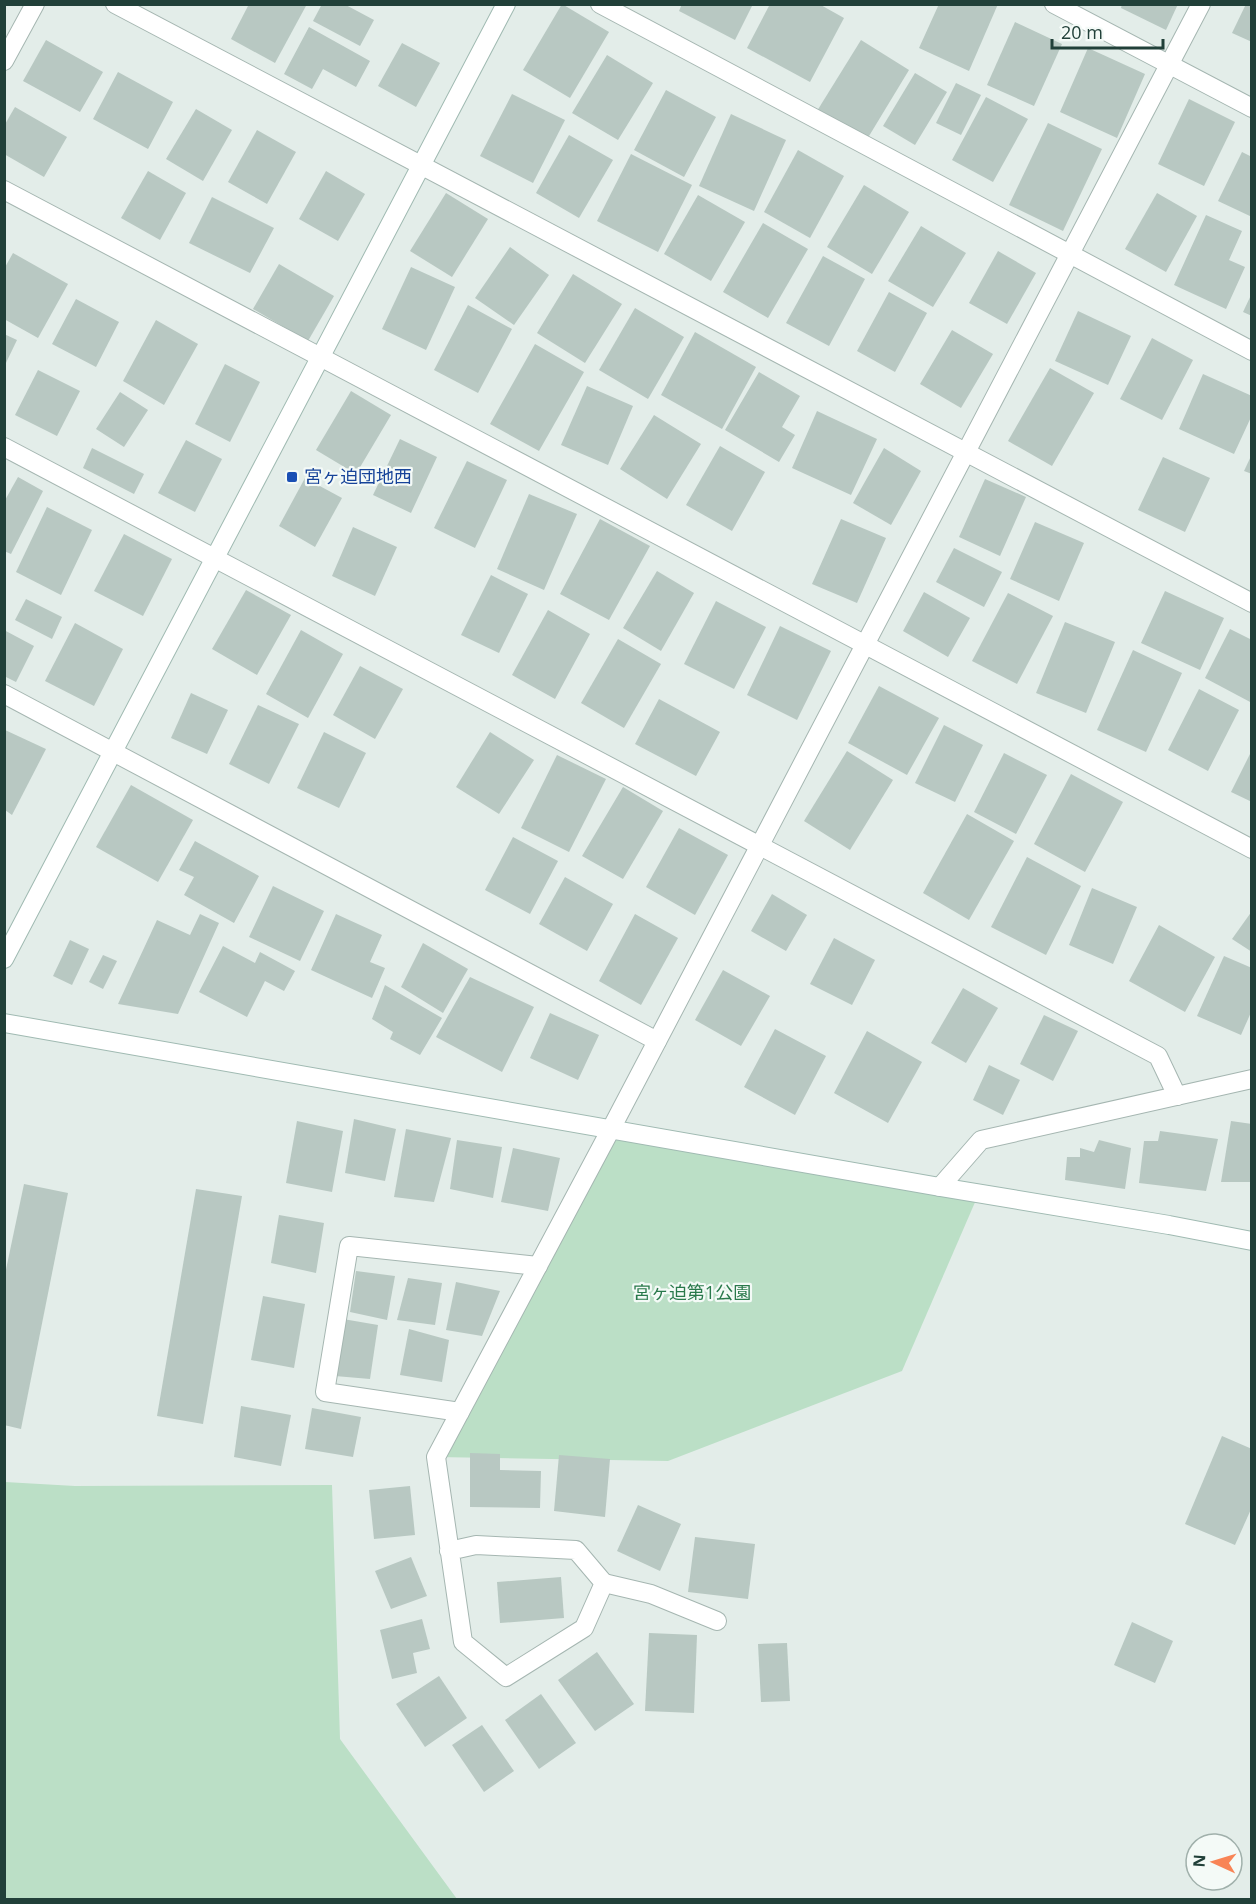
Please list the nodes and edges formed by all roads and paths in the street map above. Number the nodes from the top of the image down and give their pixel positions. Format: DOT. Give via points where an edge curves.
graph roads {
  1 [pos="34,4"];
  2 [pos="115,4"];
  3 [pos="506,4"];
  4 [pos="600,4"];
  5 [pos="1054,4"];
  6 [pos="1201,4"];
  7 [pos="4,61"];
  8 [pos="1170,65"];
  9 [pos="1251,108"];
  10 [pos="422,166"];
  11 [pos="4,190"];
  12 [pos="1070,255"];
  13 [pos="1251,351"];
  14 [pos="321,358"];
  15 [pos="4,447"];
  16 [pos="966,453"];
  17 [pos="215,559"];
  18 [pos="1251,603"];
  19 [pos="866,645"];
  20 [pos="4,694"];
  21 [pos="114,752"];
  22 [pos="760,845"];
  23 [pos="1251,849"];
  24 [pos="4,959"];
  25 [pos="4,1023"];
  26 [pos="657,1041"];
  27 [pos="1251,1079"];
  28 [pos="1177,1096"];
  29 [pos="611,1129"];
  30 [pos="940,1187"];
  31 [pos="1251,1241"];
  32 [pos="538,1266"];
  33 [pos="460,1412"];
  34 [pos="449,1551"];
  35 [pos="604,1583"];
  36 [pos="717,1622"];
  1 -- 7 [label="street"];
  2 -- 10 [label="street"];
  3 -- 10 [label="street"];
  4 -- 12 [label="street"];
  5 -- 8 [label="street"];
  6 -- 8 [label="street"];
  8 -- 9 [label="street"];
  8 -- 12 [label="street"];
  10 -- 14 [label="street"];
  10 -- 16 [label="street"];
  11 -- 14 [label="street"];
  12 -- 13 [label="street"];
  12 -- 16 [label="street"];
  14 -- 17 [label="street"];
  14 -- 19 [label="street"];
  15 -- 17 [label="street"];
  16 -- 18 [label="street"];
  16 -- 19 [label="street"];
  17 -- 21 [label="street"];
  17 -- 22 [label="street"];
  19 -- 22 [label="street"];
  19 -- 23 [label="street"];
  20 -- 21 [label="street"];
  21 -- 24 [label="street"];
  21 -- 26 [label="street"];
  22 -- 26 [label="street"];
  22 -- 28 [label="street" via="1158,1056"];
  25 -- 29 [label="street"];
  26 -- 29 [label="street"];
  27 -- 28 [label="street"];
  28 -- 30 [label="street" via="981,1140"];
  29 -- 30 [label="street"];
  29 -- 32 [label="street"];
  30 -- 31 [label="street"];
  32 -- 33 [label="street"];
  32 -- 33 [label="street" via="349,1246 325,1392"];
  33 -- 34 [label="street" via="436,1457"];
  34 -- 35 [label="street" via="476,1545 576,1550"];
  34 -- 35 [label="street" via="463,1642 506,1677 584,1628"];
  35 -- 36 [label="street" via="651,1594"];
}
